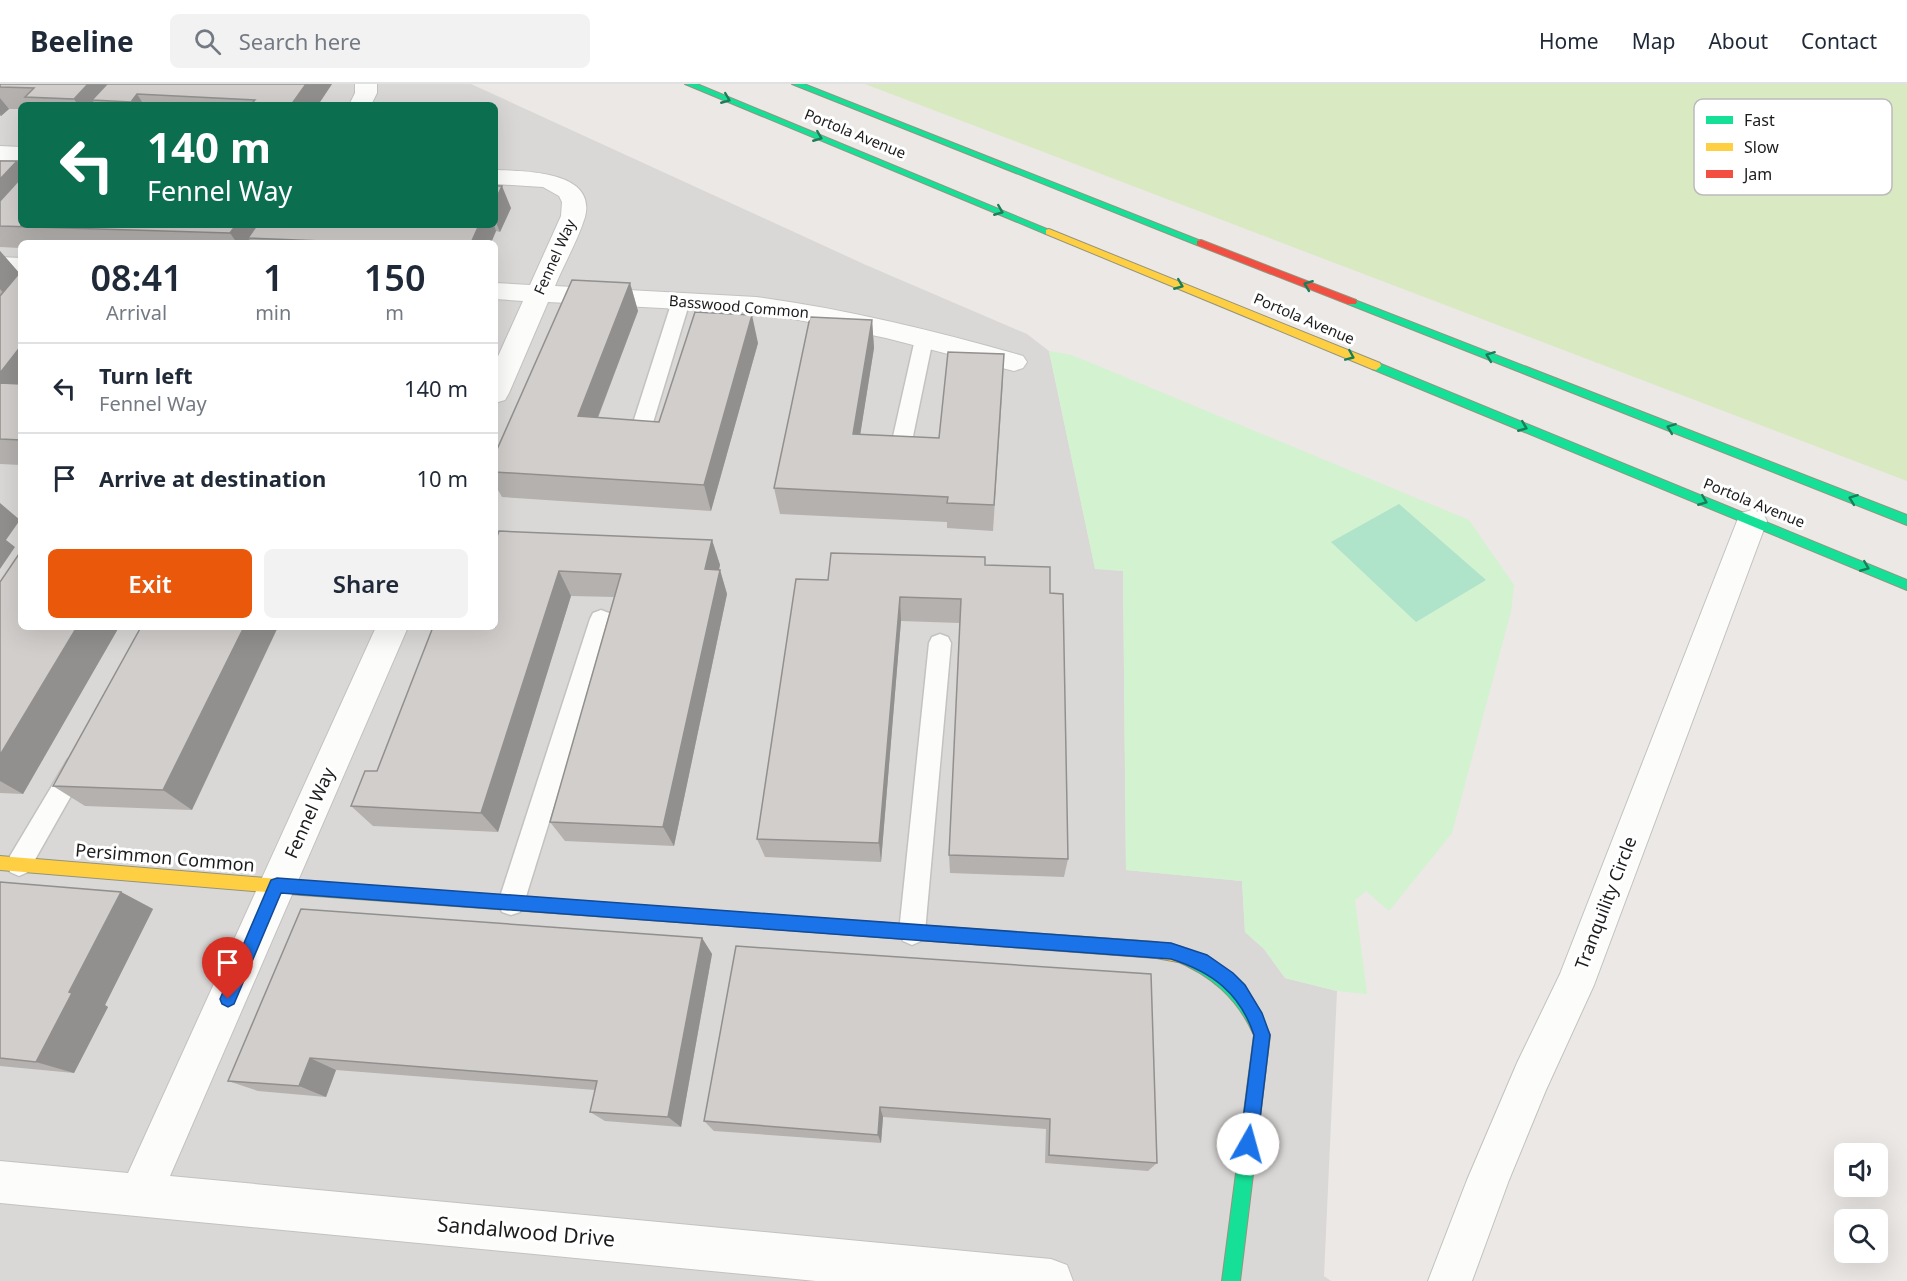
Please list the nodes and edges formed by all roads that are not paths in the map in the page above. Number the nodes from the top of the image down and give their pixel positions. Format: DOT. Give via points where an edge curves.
graph roads {
  1 [pos="366,84"];
  2 [pos="688,84"];
  3 [pos="796,84"];
  4 [pos="362,102"];
  5 [pos="0,153"];
  6 [pos="18,154"];
  7 [pos="498,177"];
  8 [pos="0,265"];
  9 [pos="18,266"];
  10 [pos="498,291"];
  11 [pos="539,293"];
  12 [pos="681,301"];
  13 [pos="924,339"];
  14 [pos="1014,362"];
  15 [pos="498,386"];
  16 [pos="642,426"];
  17 [pos="902,441"];
  18 [pos="1907,520"];
  19 [pos="1752,521"];
  20 [pos="1907,585"];
  21 [pos="601,619"];
  22 [pos="391,630"];
  23 [pos="940,643"];
  24 [pos="85,751"];
  25 [pos="10,863"];
  26 [pos="277,885"];
  27 [pos="511,903"];
  28 [pos="912,932"];
  29 [pos="0,1182"];
  30 [pos="140,1196"];
  31 [pos="1051,1281"];
  32 [pos="1231,1281"];
  33 [pos="1450,1281"];
  1 -- 4 [label="street"];
  2 -- 19 [label="main road, Portola Avenue, one-way"];
  18 -- 3 [label="main road, Portola Avenue, one-way"];
  5 -- 6 [label="street"];
  7 -- 11 [label="street, Fennel Way" via="544,180 565,189 573,198 573,216"];
  8 -- 9 [label="street"];
  10 -- 11 [label="street, Basswood Common"];
  11 -- 12 [label="street, Basswood Common"];
  11 -- 15 [label="street, Fennel Way"];
  12 -- 13 [label="street, Basswood Common" via="794,310"];
  12 -- 16 [label="lane"];
  13 -- 14 [label="street, Basswood Common"];
  13 -- 17 [label="lane"];
  19 -- 20 [label="main road, Portola Avenue, one-way"];
  19 -- 33 [label="street, Tranquility Circle" via="1575,985 1531,1077"];
  21 -- 27 [label="lane"];
  22 -- 26 [label="street, Fennel Way"];
  23 -- 28 [label="lane"];
  24 -- 25 [label="lane"];
  25 -- 26 [label="main road, Persimmon Common"];
  26 -- 27 [label="main road, Persimmon Common"];
  26 -- 30 [label="street, Fennel Way"];
  27 -- 28 [label="main road, Persimmon Common"];
  28 -- 32 [label="main road, Persimmon Common" via="1171,951 1201,961 1239,991 1262,1035"];
  29 -- 30 [label="street, Sandalwood Drive"];
  30 -- 31 [label="street, Sandalwood Drive"];
}
